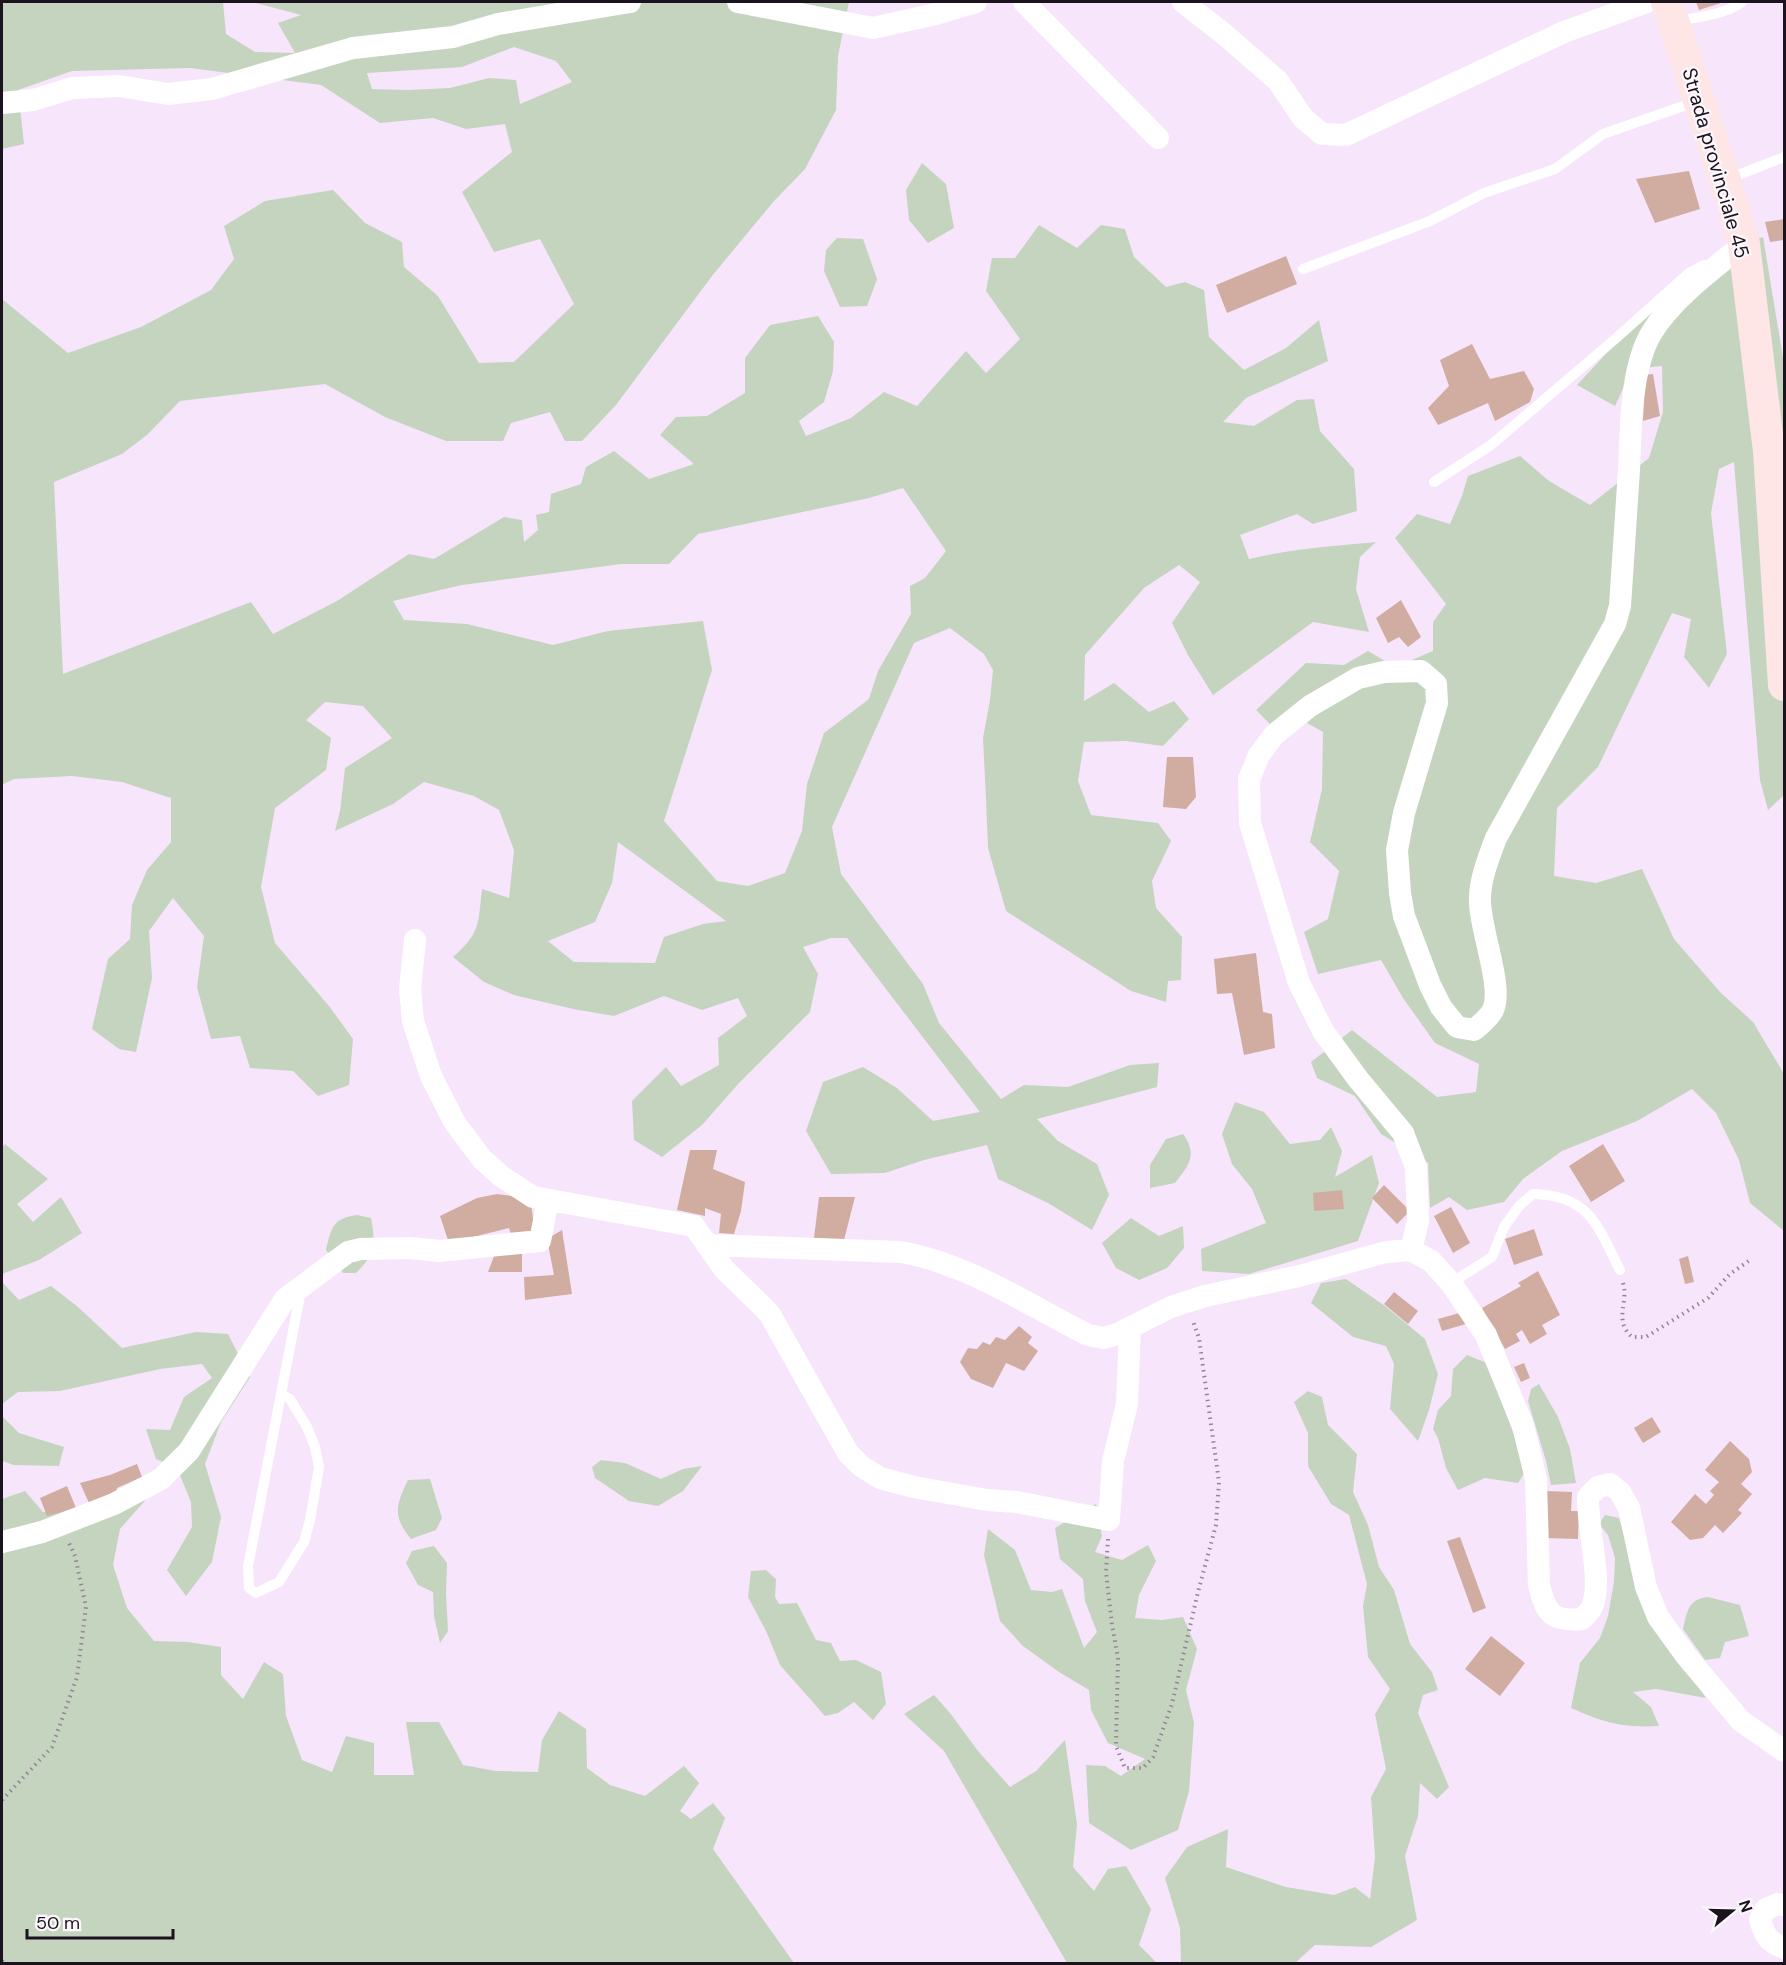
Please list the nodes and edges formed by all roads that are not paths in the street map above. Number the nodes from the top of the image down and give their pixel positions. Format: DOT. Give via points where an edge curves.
graph roads {
  1 [pos="630,2"];
  2 [pos="738,2"];
  3 [pos="976,2"];
  4 [pos="1024,2"];
  5 [pos="1183,2"];
  6 [pos="1647,2"];
  7 [pos="1742,2"];
  8 [pos="1670,12"];
  9 [pos="1699,101"];
  10 [pos="2,103"];
  11 [pos="1158,138"];
  12 [pos="1785,157"];
  13 [pos="1725,180"];
  14 [pos="1744,244"];
  15 [pos="1303,269"];
  16 [pos="1434,482"];
  17 [pos="1785,685"];
  18 [pos="414,940"];
  19 [pos="548,1200"];
  20 [pos="707,1245"];
  21 [pos="1411,1250"];
  22 [pos="1620,1270"];
  23 [pos="1451,1282"];
  24 [pos="302,1286"];
  25 [pos="1130,1328"];
  26 [pos="281,1394"];
  27 [pos="2,1542"];
  28 [pos="1785,1751"];
  29 [pos="1785,1905"];
  30 [pos="1785,1948"];
  1 -- 10 [label="street" via="498,24 453,37 353,48 212,89 168,94 119,86 72,88 33,100"];
  2 -- 3 [label="street" via="873,28"];
  4 -- 11 [label="street"];
  5 -- 6 [label="street" via="1278,81 1303,118 1322,134 1346,135 1564,32"];
  7 -- 8 [label="lane" via="1716,14"];
  8 -- 9 [label="main road, Strada provinciale 45"];
  9 -- 13 [label="main road, Strada provinciale 45"];
  9 -- 15 [label="lane" via="1603,134 1555,169 1484,193 1430,221"];
  12 -- 13 [label="lane"];
  13 -- 14 [label="main road, Strada provinciale 45"];
  14 -- 16 [label="lane" via="1689,273 1491,445"];
  14 -- 17 [label="main road, Strada provinciale 45" via="1769,451"];
  14 -- 21 [label="street" via="1669,311 1652,332 1643,354 1633,395 1620,606 1615,624 1496,838 1483,872 1481,923 1495,987 1494,1008 1486,1020 1473,1030 1457,1026 1441,1007 1404,916 1400,893 1397,850 1437,703 1436,684 1421,671 1384,672 1358,678 1310,706 1274,735 1259,755 1249,779 1250,823 1299,982 1323,1031 1402,1133 1416,1167 1418,1221"];
  18 -- 19 [label="street" via="410,989 413,1021 431,1076 455,1123 482,1159 501,1176 533,1197"];
  19 -- 20 [label="street" via="694,1226"];
  19 -- 24 [label="street" via="540,1241 439,1251 361,1248 348,1252"];
  20 -- 25 [label="street" via="925,1256 958,1268 1088,1335 1104,1338"];
  20 -- 25 [label="street" via="724,1269 769,1312 848,1453 861,1467 880,1478 914,1487 1109,1520 1113,1461 1127,1404"];
  21 -- 23 [label="street" via="1431,1261"];
  21 -- 25 [label="street" via="1386,1251 1299,1276 1205,1296 1171,1307"];
  22 -- 23 [label="lane" via="1590,1214 1572,1201 1551,1194 1533,1194 1504,1227 1492,1257"];
  23 -- 28 [label="street" via="1486,1335 1523,1425 1536,1479 1539,1585 1550,1615 1564,1621 1582,1619 1593,1606 1596,1586 1588,1497 1598,1487 1610,1484 1629,1508 1646,1587 1658,1617 1741,1721"];
  24 -- 26 [label="lane"];
  24 -- 27 [label="street" via="285,1299 189,1451 161,1479 114,1504 42,1532"];
  26 -- 26 [label="lane" via="248,1566 249,1588 256,1593 279,1582 304,1542 319,1467 307,1427 290,1399"];
  29 -- 30 [label="street" via="1766,1909 1760,1919 1763,1933"];
}
